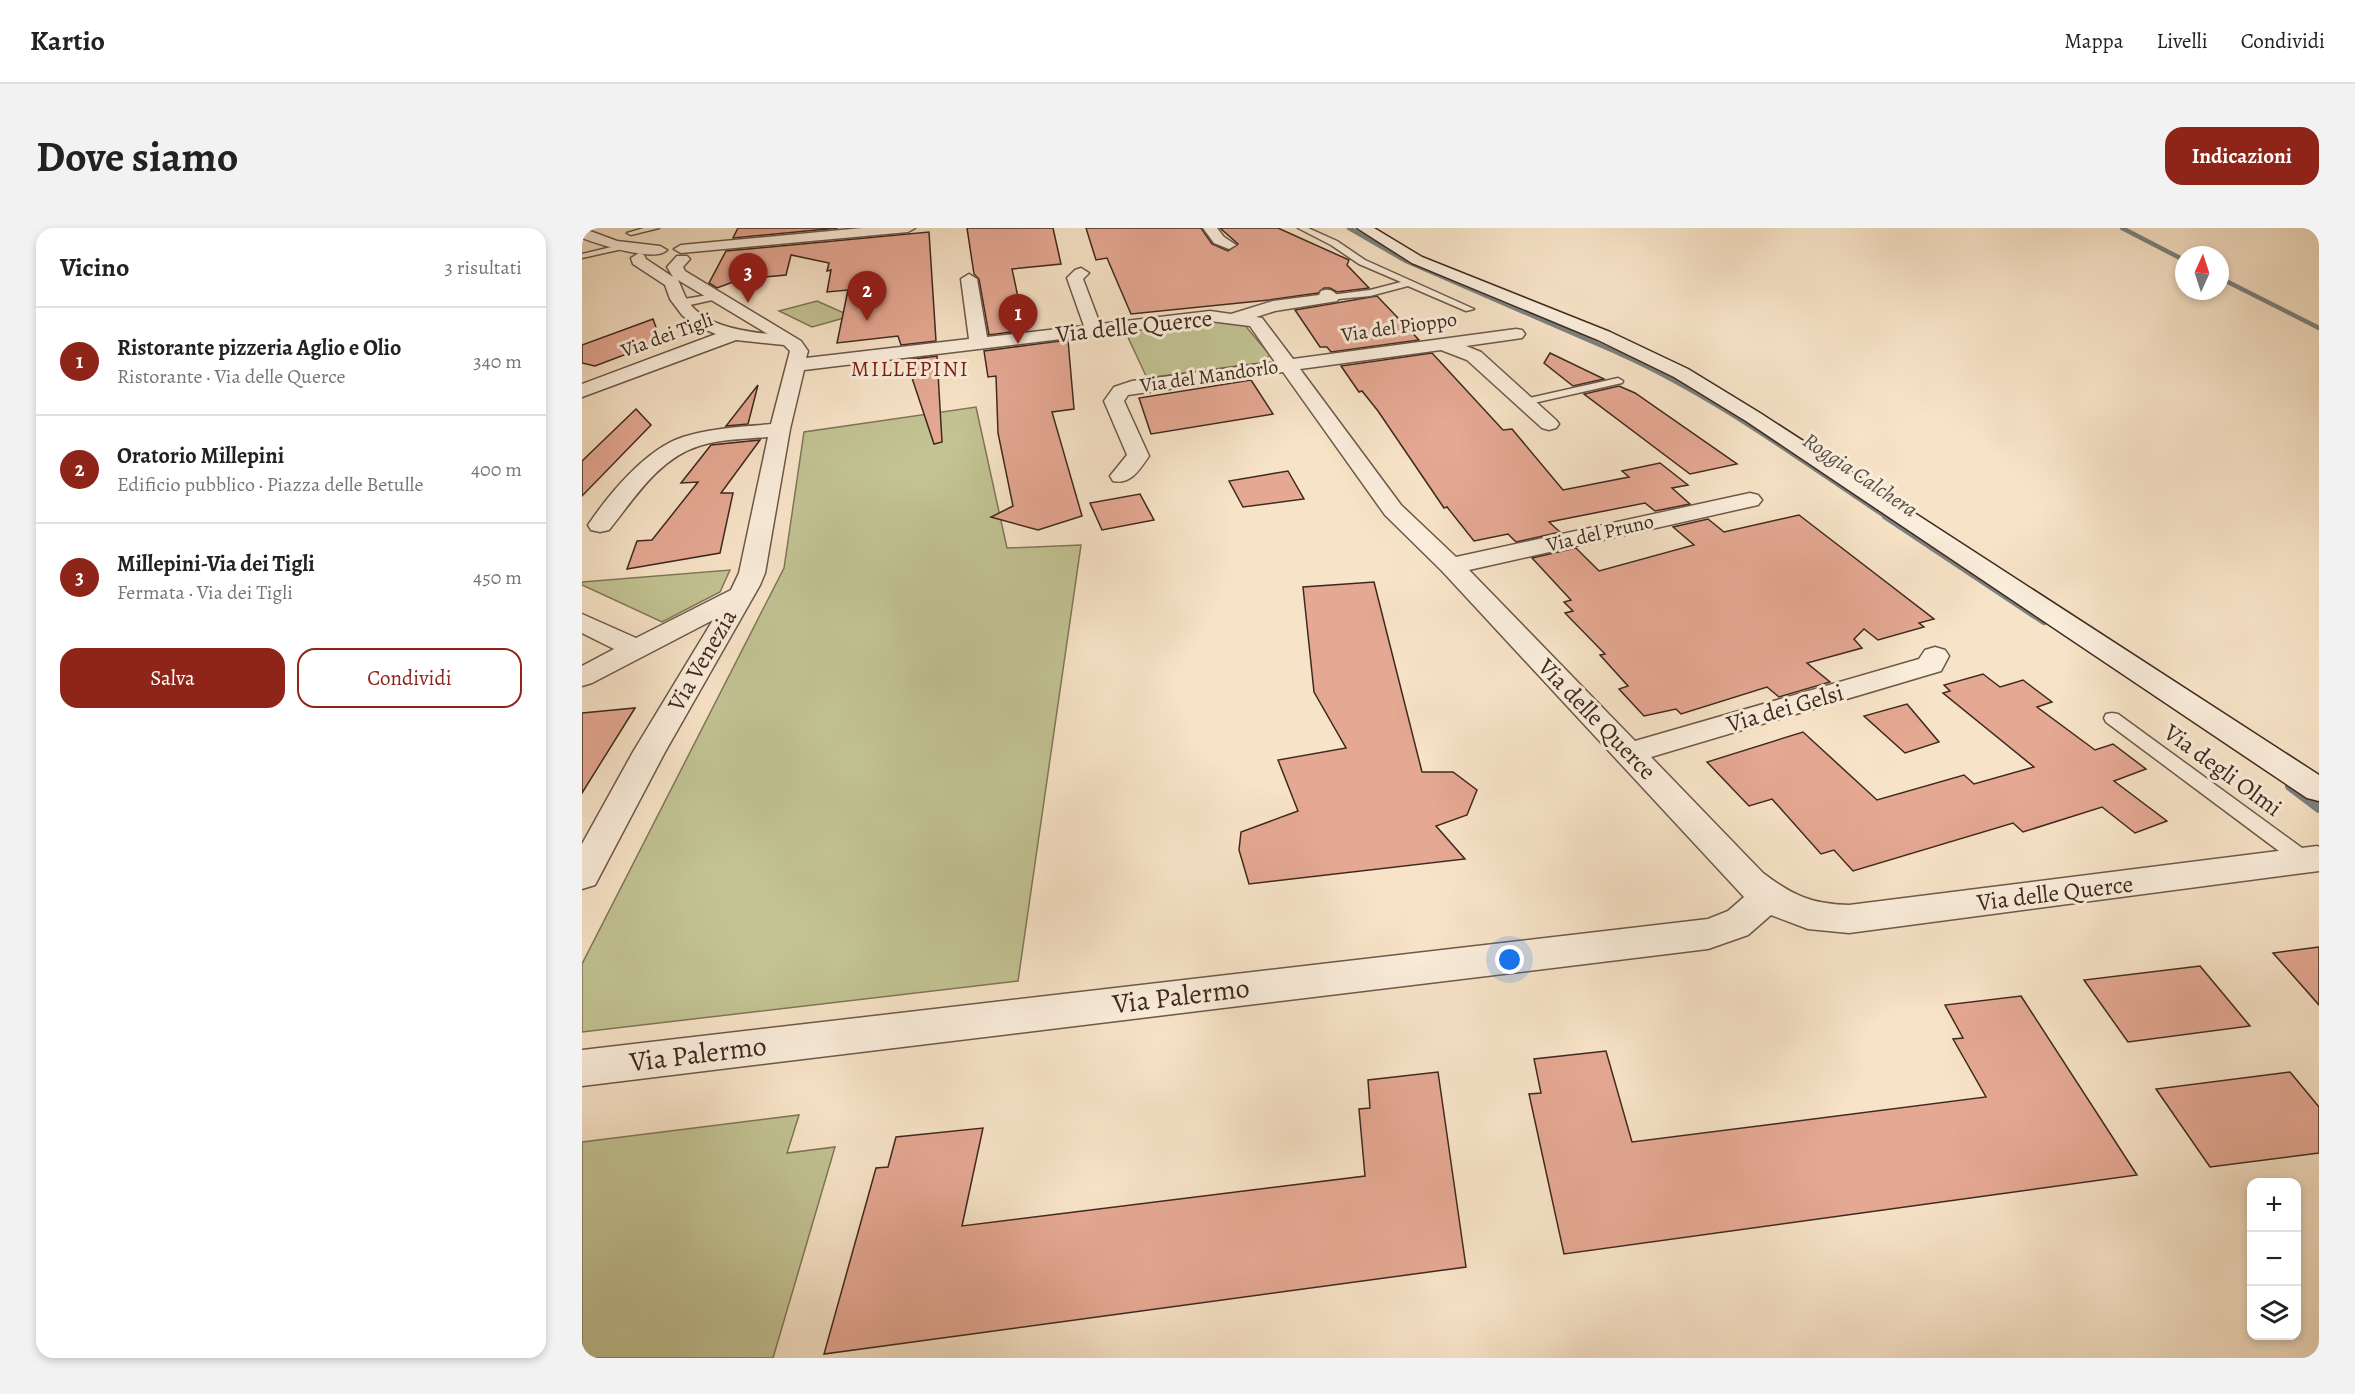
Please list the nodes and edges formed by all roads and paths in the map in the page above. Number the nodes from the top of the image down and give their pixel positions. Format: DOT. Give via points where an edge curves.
graph roads {
  1 [pos="655,228"];
  2 [pos="908,228"];
  3 [pos="1210,228"];
  4 [pos="1302,228"];
  5 [pos="1364,228"];
  6 [pos="599,238"];
  7 [pos="1229,245"];
  8 [pos="660,250"];
  9 [pos="684,255"];
  10 [pos="582,256"];
  11 [pos="641,260"];
  12 [pos="1081,273"];
  13 [pos="969,279"];
  14 [pos="1409,282"];
  15 [pos="1329,296"];
  16 [pos="714,297"];
  17 [pos="681,304"];
  18 [pos="1469,309"];
  19 [pos="1236,318"];
  20 [pos="766,325"];
  21 [pos="1094,330"];
  22 [pos="736,334"];
  23 [pos="1516,334"];
  24 [pos="787,342"];
  25 [pos="979,343"];
  26 [pos="1443,344"];
  27 [pos="797,365"];
  28 [pos="1288,365"];
  29 [pos="1618,381"];
  30 [pos="582,391"];
  31 [pos="1525,402"];
  32 [pos="1549,424"];
  33 [pos="780,429"];
  34 [pos="1121,476"];
  35 [pos="1750,500"];
  36 [pos="600,525"];
  37 [pos="1450,566"];
  38 [pos="739,596"];
  39 [pos="582,622"];
  40 [pos="636,649"];
  41 [pos="1935,656"];
  42 [pos="582,677"];
  43 [pos="2112,718"];
  44 [pos="1630,753"];
  45 [pos="2319,790"];
  46 [pos="2312,860"];
  47 [pos="582,876"];
  48 [pos="1766,895"];
  49 [pos="582,1068"];
  1 -- 6 [label="lane"];
  2 -- 9 [label="street" via="757,242"];
  3 -- 7 [label="street"];
  4 -- 14 [label="lane" via="1362,262"];
  5 -- 45 [label="street" via="1417,260 1604,336 1681,373"];
  6 -- 8 [label="street"];
  6 -- 10 [label="lane"];
  6 -- 11 [label="street"];
  8 -- 9 [label="street"];
  8 -- 11 [label="street"];
  9 -- 11 [label="street" via="664,263"];
  9 -- 16 [label="street, Via dei Tigli" via="675,267 678,274"];
  11 -- 17 [label="street, Via dei Tigli" via="672,283"];
  12 -- 21 [label="street" via="1075,278"];
  13 -- 25 [label="street"];
  14 -- 15 [label="lane" via="1370,293"];
  14 -- 18 [label="lane"];
  15 -- 19 [label="street" via="1273,306"];
  16 -- 17 [label="lane"];
  16 -- 20 [label="street, Via dei Tigli"];
  17 -- 22 [label="street, Via dei Tigli" via="693,318"];
  19 -- 21 [label="street, Via delle Querce" via="1210,316"];
  19 -- 28 [label="street, Via delle Querce" via="1256,322"];
  20 -- 22 [label="street, Via dei Tigli"];
  20 -- 24 [label="street, Via dei Tigli"];
  21 -- 25 [label="street, Via delle Querce"];
  22 -- 24 [label="street, Via dei Tigli"];
  22 -- 30 [label="street, Via dei Tigli"];
  23 -- 26 [label="street, Via del Pioppo"];
  24 -- 27 [label="street, Via dei Tigli" via="799,351"];
  25 -- 27 [label="street, Via delle Querce"];
  26 -- 28 [label="street, Via del Pioppo"];
  26 -- 31 [label="street" via="1474,356"];
  27 -- 33 [label="street, Via Venezia"];
  28 -- 34 [label="street, Via del Mandorlo" via="1121,391 1113,401 1138,456"];
  28 -- 37 [label="street, Via delle Querce" via="1393,510"];
  29 -- 31 [label="lane"];
  31 -- 32 [label="street"];
  33 -- 36 [label="street" via="680,446 657,460"];
  33 -- 38 [label="street, Via Venezia" via="752,573"];
  35 -- 37 [label="street, Via del Pruno"];
  37 -- 44 [label="street, Via delle Querce"];
  38 -- 40 [label="street"];
  38 -- 47 [label="street, Via Venezia"];
  39 -- 40 [label="street"];
  40 -- 42 [label="street"];
  41 -- 44 [label="street, Via dei Gelsi" via="1931,665"];
  43 -- 46 [label="lane, Via degli Olmi"];
  44 -- 48 [label="street, Via delle Querce"];
  46 -- 48 [label="street, Via delle Querce" via="1849,919 1806,915"];
  48 -- 49 [label="street, Via Palermo" via="1750,917 1708,934"];
}
